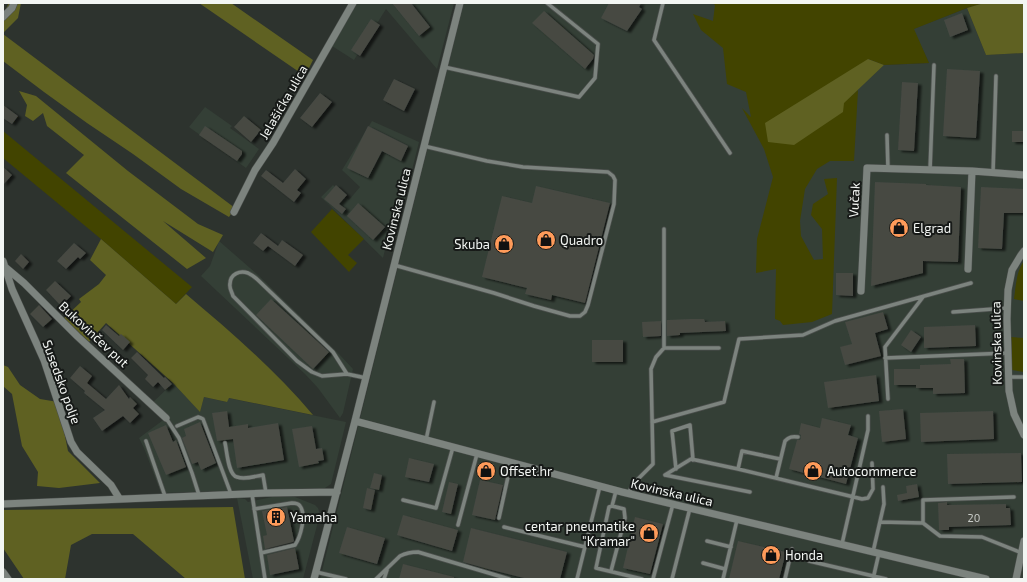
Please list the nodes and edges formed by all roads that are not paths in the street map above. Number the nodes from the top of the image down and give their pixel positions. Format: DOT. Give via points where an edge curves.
graph roads {
  1 [pos="14,3"];
  2 [pos="353,3"];
  3 [pos="460,3"];
  4 [pos="547,3"];
  5 [pos="663,3"];
  6 [pos="3,17"];
  7 [pos="934,65"];
  8 [pos="444,67"];
  9 [pos="996,76"];
  10 [pos="887,135"];
  11 [pos="424,146"];
  12 [pos="730,153"];
  13 [pos="888,169"];
  14 [pos="930,170"];
  15 [pos="972,171"];
  16 [pos="993,173"];
  17 [pos="1024,175"];
  18 [pos="234,212"];
  19 [pos="664,229"];
  20 [pos="1024,251"];
  21 [pos="4,264"];
  22 [pos="394,265"];
  23 [pos="968,269"];
  24 [pos="971,283"];
  25 [pos="861,291"];
  26 [pos="924,296"];
  27 [pos="1007,308"];
  28 [pos="953,312"];
  29 [pos="664,348"];
  30 [pos="719,348"];
  31 [pos="1008,353"];
  32 [pos="885,358"];
  33 [pos="348,374"];
  34 [pos="1008,377"];
  35 [pos="1024,377"];
  36 [pos="366,378"];
  37 [pos="888,399"];
  38 [pos="434,402"];
  39 [pos="868,416"];
  40 [pos="166,418"];
  41 [pos="355,421"];
  42 [pos="652,422"];
  43 [pos="177,426"];
  44 [pos="1024,435"];
  45 [pos="798,437"];
  46 [pos="426,440"];
  47 [pos="146,441"];
  48 [pos="225,443"];
  49 [pos="453,447"];
  50 [pos="477,454"];
  51 [pos="780,459"];
  52 [pos="693,460"];
  53 [pos="511,463"];
  54 [pos="872,463"];
  55 [pos="676,469"];
  56 [pos="738,469"];
  57 [pos="776,478"];
  58 [pos="600,486"];
  59 [pos="883,487"];
  60 [pos="616,491"];
  61 [pos="337,492"];
  62 [pos="750,492"];
  63 [pos="252,493"];
  64 [pos="266,493"];
  65 [pos="231,494"];
  66 [pos="628,494"];
  67 [pos="199,495"];
  68 [pos="165,496"];
  69 [pos="853,497"];
  70 [pos="1014,497"];
  71 [pos="120,498"];
  72 [pos="403,500"];
  73 [pos="3,504"];
  74 [pos="673,504"];
  75 [pos="612,506"];
  76 [pos="690,508"];
  77 [pos="254,509"];
  78 [pos="498,518"];
  79 [pos="737,520"];
  80 [pos="880,522"];
  81 [pos="923,523"];
  82 [pos="458,525"];
  83 [pos="504,527"];
  84 [pos="707,541"];
  85 [pos="1024,541"];
  86 [pos="842,544"];
  87 [pos="585,547"];
  88 [pos="731,547"];
  89 [pos="792,549"];
  90 [pos="261,553"];
  91 [pos="876,553"];
  92 [pos="1022,553"];
  93 [pos="809,561"];
  94 [pos="703,563"];
  95 [pos="387,569"];
  96 [pos="725,569"];
  97 [pos="612,571"];
  98 [pos="3,572"];
  99 [pos="315,576"];
  100 [pos="873,578"];
  101 [pos="8,579"];
  102 [pos="265,579"];
  103 [pos="346,579"];
  104 [pos="376,579"];
  105 [pos="384,579"];
  106 [pos="509,579"];
  107 [pos="577,579"];
  108 [pos="642,579"];
  109 [pos="653,579"];
  110 [pos="672,579"];
  111 [pos="723,579"];
  112 [pos="785,579"];
  113 [pos="886,579"];
  114 [pos="986,579"];
  115 [pos="1016,579"];
  1 -- 6 [label="street"];
  2 -- 18 [label="street, Jelašićka ulica" via="255,170"];
  3 -- 8 [label="street, Kovinska ulica"];
  4 -- 8 [label="lane" via="598,44 595,78 579,97"];
  5 -- 12 [label="lane" via="654,40"];
  7 -- 14 [label="lane"];
  8 -- 11 [label="street, Kovinska ulica"];
  9 -- 16 [label="lane"];
  10 -- 13 [label="lane"];
  11 -- 22 [label="street, Kovinska ulica"];
  11 -- 22 [label="lane" via="523,167 608,172 615,180 614,204 588,305 580,316 570,316"];
  13 -- 14 [label="street, Vučak"];
  13 -- 25 [label="street, Vučak" via="867,168"];
  14 -- 15 [label="street, Vučak"];
  15 -- 16 [label="street, Vučak"];
  15 -- 23 [label="street"];
  16 -- 17 [label="street, Vučak"];
  19 -- 29 [label="lane"];
  20 -- 27 [label="street, Kovinska ulica" via="1012,270"];
  21 -- 40 [label="street, Bukovinčev put"];
  21 -- 71 [label="street, Susedsko polje" via="12,289 44,360 71,442 77,452 111,485"];
  22 -- 36 [label="street, Kovinska ulica"];
  24 -- 26 [label="lane"];
  26 -- 32 [label="lane" via="885,347"];
  26 -- 42 [label="lane" via="835,321 803,335 739,339 724,402"];
  27 -- 28 [label="lane"];
  27 -- 31 [label="street, Kovinska ulica"];
  29 -- 30 [label="lane"];
  29 -- 42 [label="lane" via="656,357 651,369"];
  31 -- 32 [label="lane"];
  31 -- 34 [label="street, Kovinska ulica"];
  32 -- 37 [label="lane"];
  33 -- 33 [label="lane" via="322,376 297,361 233,296 229,283 231,278 244,272 259,281 334,352"];
  33 -- 36 [label="lane"];
  34 -- 35 [label="lane"];
  34 -- 44 [label="street, Kovinska ulica" via="1014,414"];
  36 -- 41 [label="street, Kovinska ulica"];
  38 -- 46 [label="lane"];
  39 -- 69 [label="lane" via="868,430"];
  40 -- 67 [label="lane" via="179,438"];
  41 -- 46 [label="street, Kovinska ulica"];
  41 -- 61 [label="street, Kovinska ulica"];
  42 -- 66 [label="lane" via="653,464 632,484"];
  43 -- 65 [label="lane" via="198,417 203,420"];
  45 -- 51 [label="lane" via="792,436 785,441"];
  46 -- 49 [label="street, Kovinska ulica"];
  47 -- 68 [label="lane"];
  48 -- 64 [label="lane" via="233,474 241,478 263,475"];
  49 -- 50 [label="street, Kovinska ulica"];
  49 -- 72 [label="lane" via="436,508"];
  50 -- 53 [label="street, Kovinska ulica"];
  50 -- 82 [label="lane"];
  51 -- 56 [label="lane" via="742,451"];
  51 -- 57 [label="lane"];
  52 -- 55 [label="lane"];
  52 -- 55 [label="lane" via="690,425 672,431"];
  52 -- 56 [label="lane"];
  53 -- 58 [label="street, Kovinska ulica"];
  53 -- 78 [label="lane"];
  54 -- 69 [label="lane" via="873,490 868,498"];
  55 -- 62 [label="lane" via="664,476"];
  56 -- 57 [label="lane"];
  57 -- 69 [label="lane"];
  58 -- 60 [label="street, Kovinska ulica"];
  58 -- 87 [label="lane"];
  59 -- 80 [label="lane" via="884,504"];
  60 -- 66 [label="street, Kovinska ulica"];
  60 -- 75 [label="lane"];
  61 -- 64 [label="street"];
  61 -- 99 [label="street, Kovinska ulica"];
  63 -- 64 [label="street"];
  63 -- 65 [label="street"];
  63 -- 77 [label="lane"];
  65 -- 67 [label="street"];
  66 -- 74 [label="street, Kovinska ulica"];
  67 -- 68 [label="street"];
  68 -- 71 [label="street"];
  69 -- 86 [label="lane"];
  70 -- 81 [label="lane" via="922,500"];
  71 -- 73 [label="street"];
  74 -- 76 [label="street, Kovinska ulica"];
  74 -- 109 [label="lane"];
  75 -- 97 [label="lane" via="624,509 626,518"];
  75 -- 97 [label="lane" via="609,507 596,568"];
  76 -- 79 [label="street, Kovinska ulica"];
  76 -- 110 [label="lane"];
  77 -- 90 [label="lane"];
  77 -- 90 [label="lane" via="292,502 301,507 304,514 295,546"];
  79 -- 86 [label="street, Kovinska ulica"];
  79 -- 88 [label="lane"];
  80 -- 81 [label="lane"];
  80 -- 91 [label="lane"];
  81 -- 92 [label="lane" via="940,536 982,537"];
  83 -- 87 [label="lane"];
  84 -- 88 [label="lane"];
  85 -- 92 [label="street"];
  86 -- 91 [label="street, Kovinska ulica"];
  87 -- 107 [label="lane"];
  88 -- 96 [label="lane"];
  89 -- 112 [label="lane"];
  90 -- 102 [label="lane"];
  91 -- 100 [label="lane"];
  91 -- 114 [label="street, Kovinska ulica"];
  92 -- 115 [label="street"];
  93 -- 100 [label="lane"];
  94 -- 96 [label="lane"];
  95 -- 104 [label="lane"];
  95 -- 105 [label="lane"];
  95 -- 106 [label="lane" via="400,556 418,552"];
  96 -- 111 [label="lane"];
  97 -- 108 [label="lane"];
  98 -- 101 [label="street"];
  99 -- 103 [label="lane"];
  100 -- 113 [label="lane"];
}
